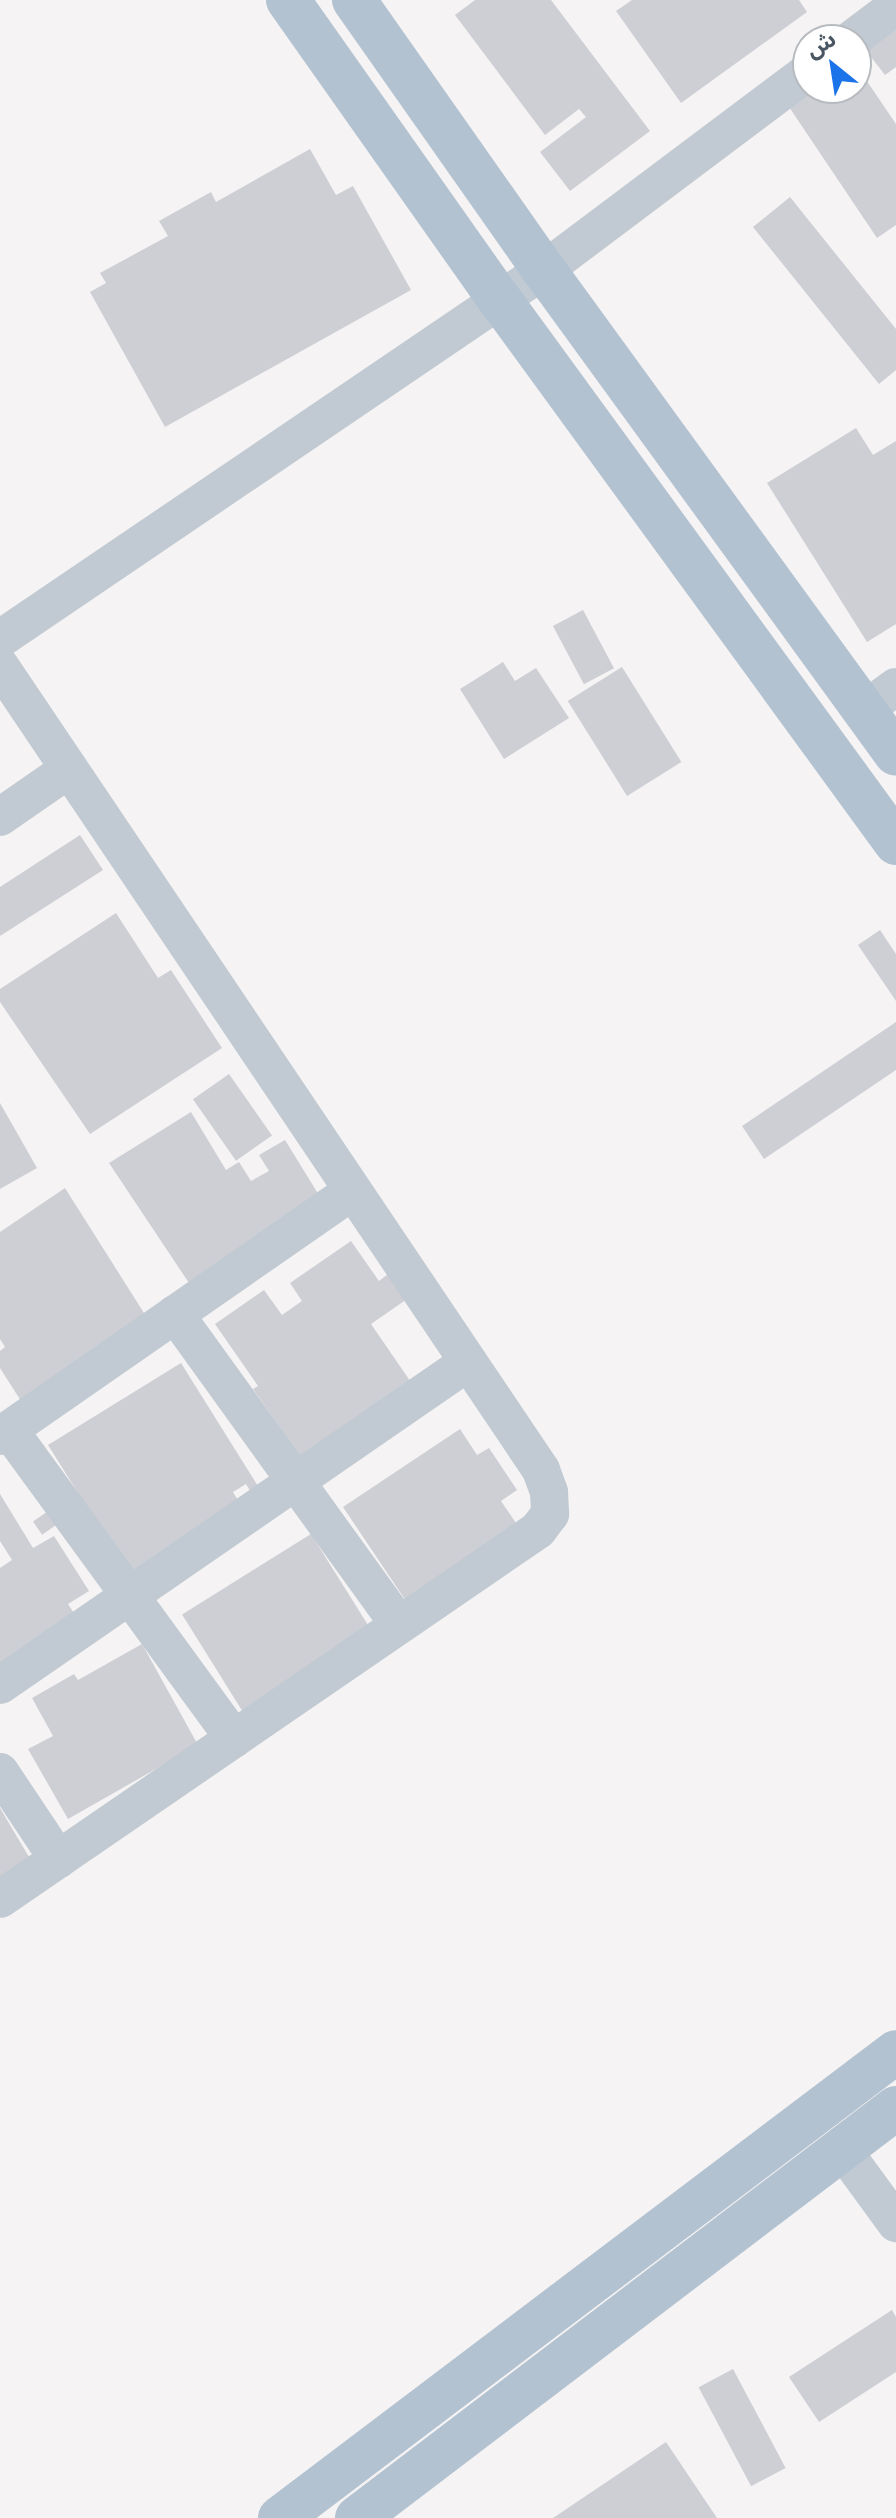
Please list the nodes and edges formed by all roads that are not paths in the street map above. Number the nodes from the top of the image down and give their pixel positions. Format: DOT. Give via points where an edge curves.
graph roads {
  1 [pos="288,0"];
  2 [pos="354,0"];
  3 [pos="896,6"];
  4 [pos="872,24"];
  5 [pos="792,84"];
  6 [pos="544,270"];
  7 [pos="500,300"];
  8 [pos="0,639"];
  9 [pos="0,666"];
  10 [pos="880,699"];
  11 [pos="896,754"];
  12 [pos="69,769"];
  13 [pos="0,817"];
  14 [pos="896,843"];
  15 [pos="352,1191"];
  16 [pos="175,1314"];
  17 [pos="467,1363"];
  18 [pos="5,1433"];
  19 [pos="297,1481"];
  20 [pos="130,1596"];
  21 [pos="399,1625"];
  22 [pos="0,1685"];
  23 [pos="234,1739"];
  24 [pos="0,1772"];
  25 [pos="58,1859"];
  26 [pos="0,1899"];
  27 [pos="896,2052"];
  28 [pos="896,2108"];
  29 [pos="842,2149"];
  30 [pos="896,2223"];
  31 [pos="280,2518"];
  32 [pos="357,2518"];
  1 -- 7 [label="main road"];
  2 -- 6 [label="main road"];
  3 -- 4 [label="street"];
  5 -- 6 [label="street"];
  6 -- 7 [label="street"];
  6 -- 10 [label="main road"];
  7 -- 8 [label="street"];
  7 -- 14 [label="main road"];
  9 -- 12 [label="street"];
  10 -- 11 [label="main road"];
  12 -- 13 [label="street"];
  12 -- 15 [label="street"];
  15 -- 16 [label="street"];
  15 -- 17 [label="street"];
  16 -- 18 [label="street"];
  16 -- 19 [label="street"];
  17 -- 19 [label="street"];
  17 -- 21 [label="street" via="541,1470 550,1514 538,1530"];
  18 -- 20 [label="street"];
  19 -- 20 [label="street"];
  19 -- 21 [label="street"];
  20 -- 22 [label="street"];
  20 -- 23 [label="street"];
  21 -- 23 [label="street"];
  23 -- 25 [label="street"];
  24 -- 25 [label="street"];
  25 -- 26 [label="street"];
  27 -- 31 [label="main road"];
  28 -- 29 [label="main road"];
  29 -- 30 [label="street"];
  29 -- 32 [label="main road"];
}
